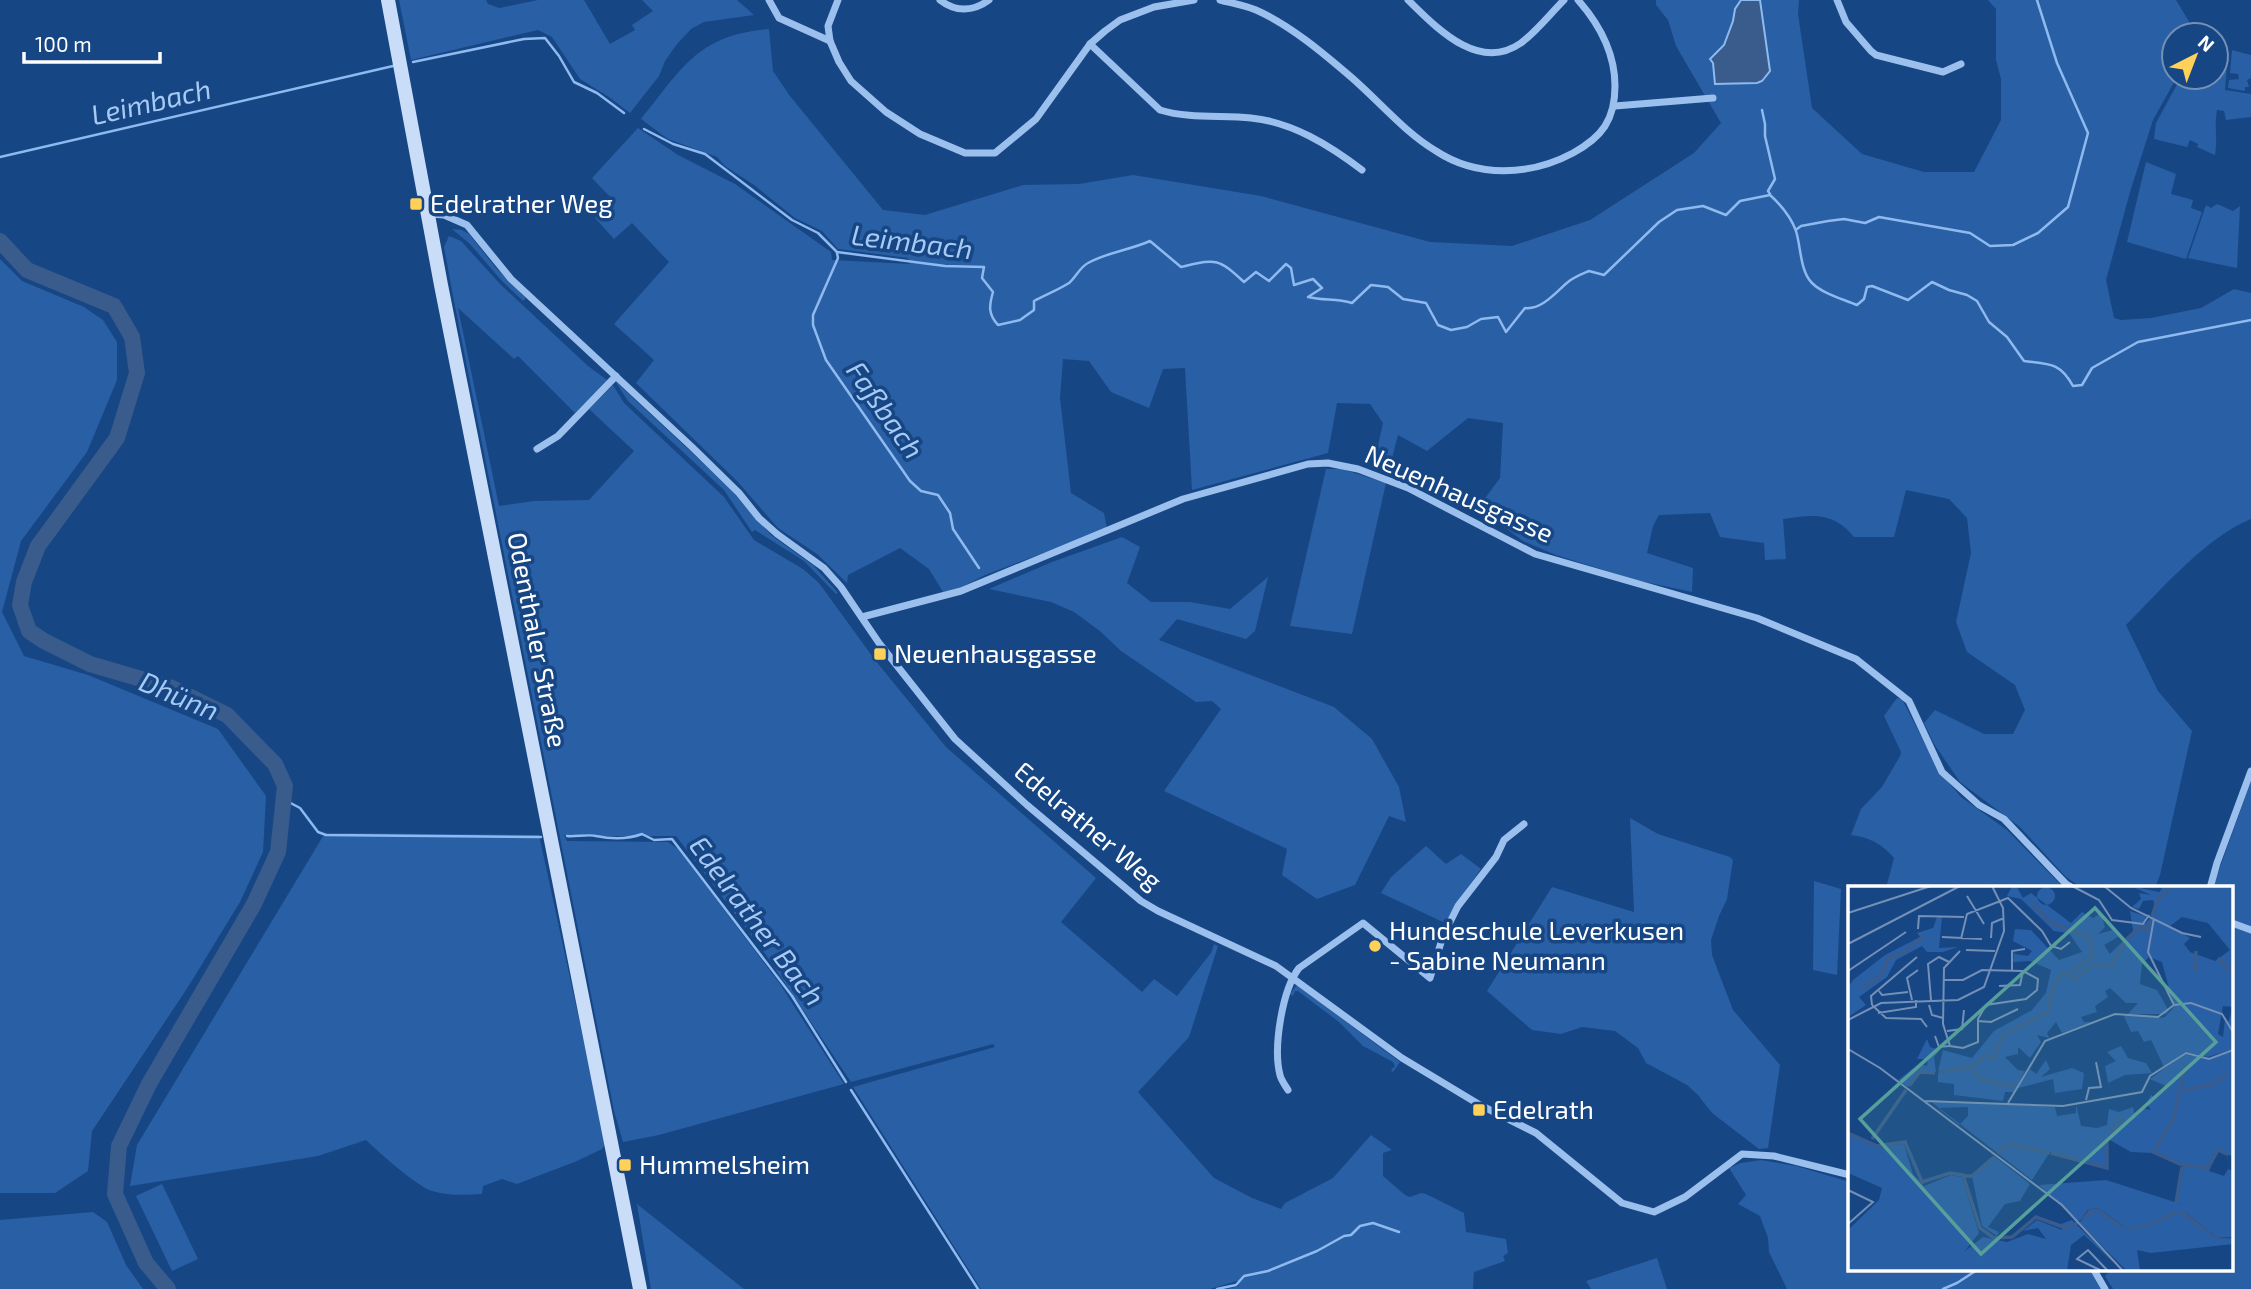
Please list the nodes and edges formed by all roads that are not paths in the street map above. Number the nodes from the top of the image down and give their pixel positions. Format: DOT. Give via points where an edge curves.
graph roads {
  1 [pos="388,0"];
  2 [pos="769,0"];
  3 [pos="838,0"];
  4 [pos="940,0"];
  5 [pos="989,0"];
  6 [pos="1194,0"];
  7 [pos="1220,0"];
  8 [pos="1408,0"];
  9 [pos="1564,0"];
  10 [pos="1578,0"];
  11 [pos="1837,0"];
  12 [pos="830,41"];
  13 [pos="1090,44"];
  14 [pos="1961,64"];
  15 [pos="1713,98"];
  16 [pos="1615,106"];
  17 [pos="1362,170"];
  18 [pos="428,214"];
  19 [pos="616,376"];
  20 [pos="537,449"];
  21 [pos="862,617"];
  22 [pos="2251,771"];
  23 [pos="1524,824"];
  24 [pos="2070,886"];
  25 [pos="2211,886"];
  26 [pos="2234,924"];
  27 [pos="2251,930"];
  28 [pos="1292,977"];
  29 [pos="1288,1090"];
  30 [pos="1848,1174"];
  31 [pos="2095,1272"];
  32 [pos="640,1289"];
  33 [pos="2105,1289"];
  1 -- 18 [label="main road, Odenthaler Straße"];
  2 -- 12 [label="street" via="779,18"];
  3 -- 12 [label="street" via="828,26"];
  4 -- 5 [label="street" via="970,10"];
  6 -- 13 [label="street" via="1154,7 1120,20"];
  7 -- 16 [label="street" via="1277,22 1350,76 1434,150 1473,167 1523,170 1556,161 1591,142"];
  8 -- 9 [label="street" via="1450,38 1465,47 1490,52 1520,44"];
  10 -- 16 [label="street" via="1598,26 1614,61"];
  11 -- 14 [label="street" via="1846,22 1876,55 1943,72"];
  12 -- 13 [label="street" via="851,81 886,112 920,134 965,153 995,153 1036,120"];
  13 -- 17 [label="street" via="1160,110 1286,125"];
  15 -- 16 [label="street"];
  18 -- 19 [label="street, Edelrather Weg" via="467,225 511,279"];
  18 -- 32 [label="main road, Odenthaler Straße"];
  19 -- 20 [label="street" via="558,436"];
  19 -- 21 [label="street, Edelrather Weg" via="739,493 759,518 824,568"];
  21 -- 24 [label="street, Neuenhausgasse" via="961,591 1182,499 1308,464 1357,469 1408,488 1535,554 1757,618 1856,659 1909,701 1942,772 1979,805 2004,819"];
  21 -- 28 [label="street, Edelrather Weg" via="955,739 1141,901"];
  22 -- 25 [label="street"];
  23 -- 28 [label="street" via="1504,839 1496,857 1458,906 1430,978 1363,923"];
  26 -- 27 [label="street"];
  28 -- 29 [label="street" via="1278,1028 1280,1076"];
  28 -- 30 [label="street, Edelrather Weg" via="1402,1058 1536,1133 1622,1203 1654,1212 1685,1197 1742,1154 1774,1156"];
  31 -- 33 [label="street"];
}
